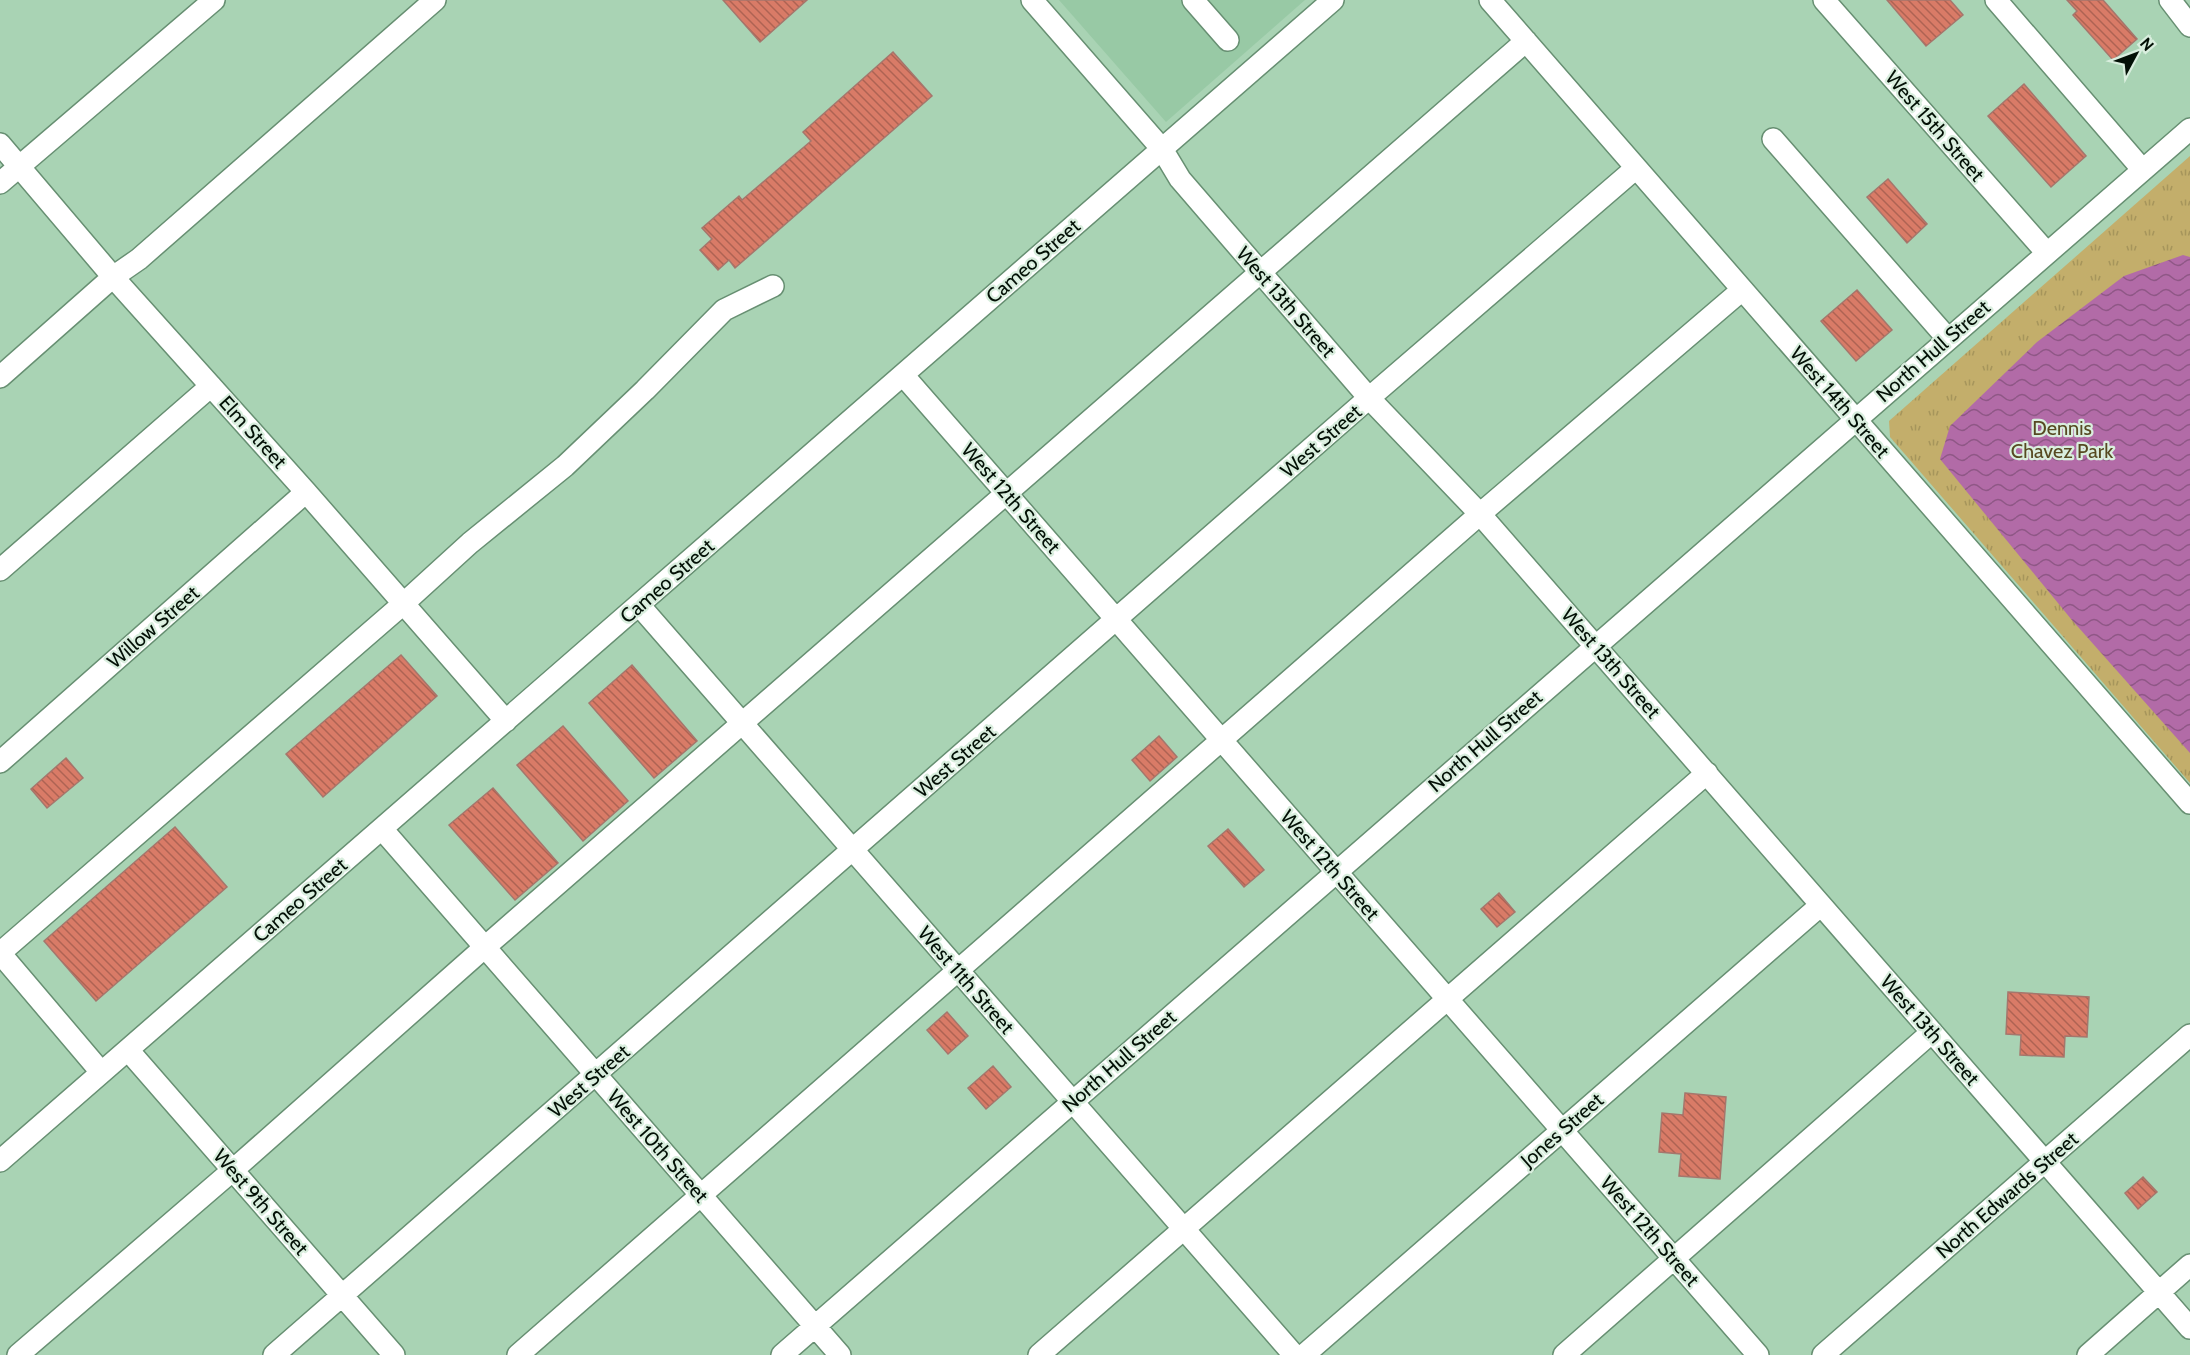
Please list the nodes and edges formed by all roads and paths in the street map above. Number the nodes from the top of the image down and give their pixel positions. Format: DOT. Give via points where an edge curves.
graph roads {
  1 [pos="214,0"];
  2 [pos="435,0"];
  3 [pos="1032,0"];
  4 [pos="1193,0"];
  5 [pos="1333,0"];
  6 [pos="1490,0"];
  7 [pos="1824,0"];
  8 [pos="1996,0"];
  9 [pos="2170,0"];
  10 [pos="2190,26"];
  11 [pos="1228,40"];
  12 [pos="1526,41"];
  13 [pos="2190,129"];
  14 [pos="1773,139"];
  15 [pos="0,144"];
  16 [pos="1162,149"];
  17 [pos="19,166"];
  18 [pos="1636,168"];
  19 [pos="2142,169"];
  20 [pos="0,183"];
  21 [pos="2046,252"];
  22 [pos="1260,272"];
  23 [pos="113,277"];
  24 [pos="773,286"];
  25 [pos="1742,290"];
  26 [pos="1948,339"];
  27 [pos="903,375"];
  28 [pos="0,377"];
  29 [pos="211,386"];
  30 [pos="1370,398"];
  31 [pos="1855,419"];
  32 [pos="306,492"];
  33 [pos="1007,494"];
  34 [pos="1480,514"];
  35 [pos="0,570"];
  36 [pos="404,604"];
  37 [pos="639,604"];
  38 [pos="1117,620"];
  39 [pos="1595,646"];
  40 [pos="506,721"];
  41 [pos="743,724"];
  42 [pos="1222,741"];
  43 [pos="0,762"];
  44 [pos="1707,773"];
  45 [pos="2190,803"];
  46 [pos="382,829"];
  47 [pos="853,850"];
  48 [pos="1336,872"];
  49 [pos="1821,905"];
  50 [pos="485,947"];
  51 [pos="0,953"];
  52 [pos="959,971"];
  53 [pos="1447,999"];
  54 [pos="1932,1032"];
  55 [pos="2190,1035"];
  56 [pos="128,1050"];
  57 [pos="101,1072"];
  58 [pos="596,1075"];
  59 [pos="1072,1101"];
  60 [pos="1562,1130"];
  61 [pos="0,1161"];
  62 [pos="2045,1162"];
  63 [pos="233,1170"];
  64 [pos="701,1196"];
  65 [pos="1184,1229"];
  66 [pos="1674,1259"];
  67 [pos="2190,1265"];
  68 [pos="2159,1293"];
  69 [pos="342,1296"];
  70 [pos="815,1326"];
  71 [pos="2190,1328"];
  72 [pos="18,1355"];
  73 [pos="274,1355"];
  74 [pos="394,1355"];
  75 [pos="518,1355"];
  76 [pos="782,1355"];
  77 [pos="840,1355"];
  78 [pos="1039,1355"];
  79 [pos="1294,1355"];
  80 [pos="1304,1355"];
  81 [pos="1564,1355"];
  82 [pos="1758,1355"];
  83 [pos="1823,1355"];
  84 [pos="2088,1355"];
  1 -- 17 [label="street"];
  2 -- 23 [label="street" via="139,259"];
  3 -- 16 [label="street, West 13th Street"];
  4 -- 11 [label="street"];
  5 -- 16 [label="street, Cameo Street"];
  6 -- 12 [label="street, West 14th Street"];
  7 -- 21 [label="street, West 15th Street"];
  8 -- 19 [label="street"];
  9 -- 10 [label="street"];
  12 -- 18 [label="street, West 14th Street"];
  12 -- 22 [label="street"];
  13 -- 19 [label="street, North Hull Street"];
  14 -- 26 [label="street"];
  15 -- 17 [label="street, Elm Street"];
  16 -- 22 [label="street, West 13th Street" via="1180,179"];
  16 -- 27 [label="street, Cameo Street"];
  17 -- 20 [label="street"];
  17 -- 23 [label="street, Elm Street"];
  18 -- 25 [label="street, West 14th Street"];
  18 -- 30 [label="street, West Street"];
  19 -- 21 [label="street, North Hull Street"];
  21 -- 26 [label="street, North Hull Street"];
  22 -- 30 [label="street, West 13th Street"];
  22 -- 33 [label="street"];
  23 -- 28 [label="street"];
  23 -- 29 [label="street, Elm Street"];
  24 -- 36 [label="street" via="724,310 565,466 470,543"];
  25 -- 31 [label="street, West 14th Street"];
  25 -- 34 [label="street"];
  26 -- 31 [label="street, North Hull Street"];
  27 -- 33 [label="street, West 12th Street"];
  27 -- 37 [label="street, Cameo Street"];
  29 -- 32 [label="street, Elm Street"];
  29 -- 35 [label="street"];
  30 -- 34 [label="street, West 13th Street"];
  30 -- 38 [label="street, West Street"];
  31 -- 39 [label="street, North Hull Street"];
  31 -- 45 [label="street, West 14th Street"];
  32 -- 36 [label="street, Elm Street"];
  32 -- 43 [label="street, Willow Street"];
  33 -- 38 [label="street, West 12th Street"];
  33 -- 41 [label="street"];
  34 -- 39 [label="street, West 13th Street"];
  34 -- 42 [label="street"];
  36 -- 40 [label="street, Elm Street"];
  36 -- 51 [label="street"];
  37 -- 40 [label="street, Cameo Street"];
  37 -- 41 [label="street, West 11th Street"];
  38 -- 42 [label="street, West 12th Street"];
  38 -- 47 [label="street, West Street"];
  39 -- 44 [label="street, West 13th Street"];
  39 -- 48 [label="street, North Hull Street"];
  40 -- 46 [label="street, Cameo Street"];
  41 -- 47 [label="street, West 11th Street"];
  41 -- 50 [label="street"];
  42 -- 48 [label="street, West 12th Street"];
  42 -- 52 [label="street"];
  44 -- 49 [label="street, West 13th Street"];
  44 -- 53 [label="street"];
  46 -- 50 [label="street, West 10th Street"];
  46 -- 56 [label="street, Cameo Street"];
  47 -- 52 [label="street, West 11th Street"];
  47 -- 58 [label="street, West Street"];
  48 -- 53 [label="street, West 12th Street"];
  48 -- 59 [label="street, North Hull Street"];
  49 -- 54 [label="street, West 13th Street"];
  49 -- 60 [label="street, Jones Street"];
  50 -- 58 [label="street, West 10th Street"];
  50 -- 63 [label="street"];
  51 -- 57 [label="street"];
  52 -- 59 [label="street, West 11th Street"];
  52 -- 64 [label="street"];
  53 -- 60 [label="street, West 12th Street"];
  53 -- 65 [label="street"];
  54 -- 62 [label="street, West 13th Street"];
  54 -- 66 [label="street"];
  55 -- 62 [label="street, North Edwards Street"];
  56 -- 57 [label="street, Cameo Street"];
  56 -- 63 [label="street, West 9th Street"];
  57 -- 61 [label="street, Cameo Street"];
  58 -- 64 [label="street, West 10th Street"];
  58 -- 69 [label="street, West Street"];
  59 -- 65 [label="street, West 11th Street"];
  59 -- 70 [label="street, North Hull Street"];
  60 -- 66 [label="street, West 12th Street"];
  60 -- 80 [label="street, Jones Street"];
  62 -- 68 [label="street, West 13th Street"];
  62 -- 83 [label="street, North Edwards Street"];
  63 -- 69 [label="street, West 9th Street"];
  63 -- 72 [label="street"];
  64 -- 70 [label="street, West 10th Street"];
  64 -- 75 [label="street"];
  65 -- 78 [label="street"];
  65 -- 79 [label="street, West 11th Street"];
  66 -- 81 [label="street"];
  66 -- 82 [label="street, West 12th Street"];
  67 -- 68 [label="street"];
  68 -- 71 [label="street, West 13th Street"];
  68 -- 84 [label="street"];
  69 -- 73 [label="street, West Street"];
  69 -- 74 [label="street, West 9th Street"];
  70 -- 76 [label="street, North Hull Street"];
  70 -- 77 [label="street, West 10th Street"];
}
